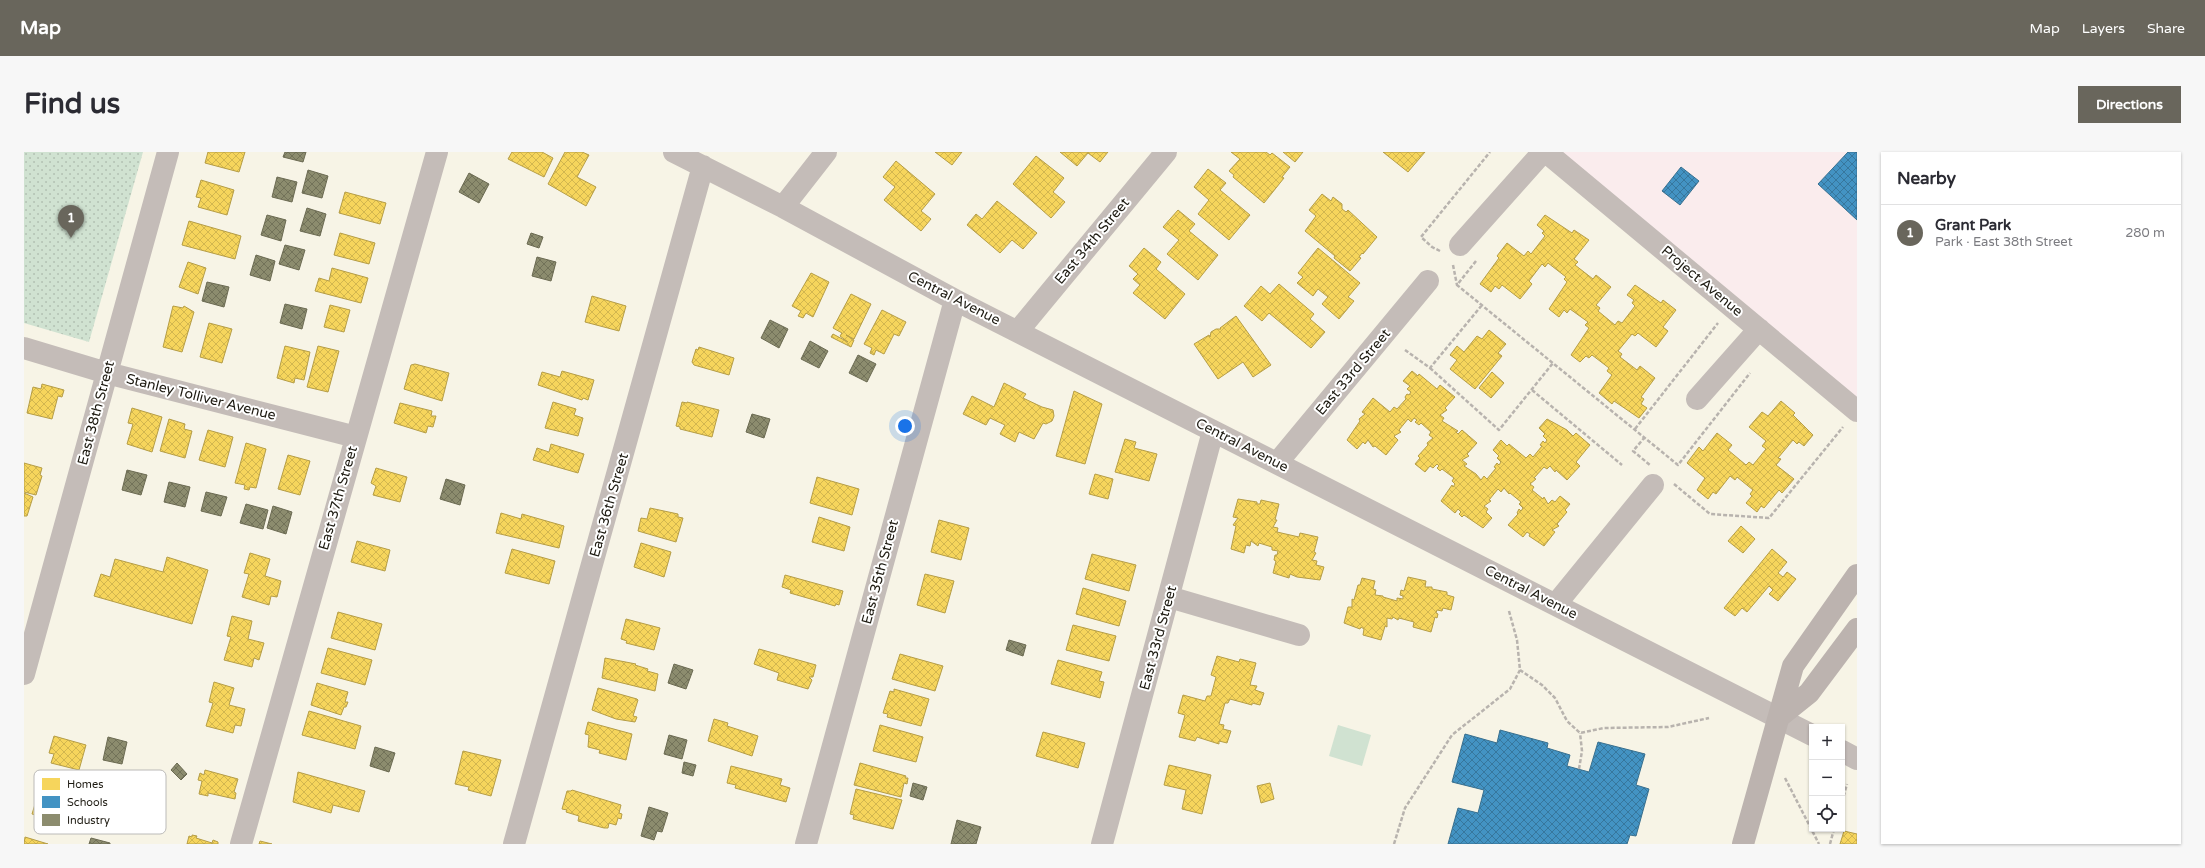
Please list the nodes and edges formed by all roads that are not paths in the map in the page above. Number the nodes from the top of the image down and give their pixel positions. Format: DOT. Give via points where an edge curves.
graph roads {
  1 [pos="168,152"];
  2 [pos="437,152"];
  3 [pos="674,152"];
  4 [pos="826,152"];
  5 [pos="1166,152"];
  6 [pos="1545,152"];
  7 [pos="703,166"];
  8 [pos="784,207"];
  9 [pos="1451,251"];
  10 [pos="1428,281"];
  11 [pos="955,300"];
  12 [pos="1759,329"];
  13 [pos="1018,331"];
  14 [pos="24,348"];
  15 [pos="107,373"];
  16 [pos="1698,399"];
  17 [pos="1850,419"];
  18 [pos="1213,431"];
  19 [pos="356,437"];
  20 [pos="1277,463"];
  21 [pos="1658,477"];
  22 [pos="1857,575"];
  23 [pos="1169,597"];
  24 [pos="1556,604"];
  25 [pos="1857,629"];
  26 [pos="1299,635"];
  27 [pos="24,674"];
  28 [pos="1779,718"];
  29 [pos="1809,733"];
  30 [pos="1845,753"];
  31 [pos="1857,759"];
  32 [pos="240,844"];
  33 [pos="514,844"];
  34 [pos="806,844"];
  35 [pos="1102,844"];
  36 [pos="1743,844"];
  1 -- 15 [label="street, East 38th Street"];
  2 -- 19 [label="street, East 37th Street"];
  3 -- 7 [label="street, Central Avenue"];
  4 -- 8 [label="street"];
  5 -- 13 [label="street, East 34th Street"];
  6 -- 9 [label="street"];
  6 -- 12 [label="street, Project Avenue"];
  7 -- 8 [label="street, Central Avenue"];
  7 -- 33 [label="street, East 36th Street"];
  8 -- 11 [label="street, Central Avenue"];
  10 -- 20 [label="street, East 33rd Street"];
  11 -- 13 [label="street, Central Avenue"];
  11 -- 34 [label="street, East 35th Street"];
  12 -- 16 [label="street"];
  12 -- 17 [label="street, Project Avenue"];
  13 -- 18 [label="street, Central Avenue"];
  14 -- 15 [label="street, Stanley Tolliver Avenue"];
  15 -- 19 [label="street, Stanley Tolliver Avenue"];
  15 -- 27 [label="street, East 38th Street"];
  18 -- 20 [label="street, Central Avenue"];
  18 -- 23 [label="street, East 33rd Street"];
  19 -- 32 [label="street, East 37th Street"];
  20 -- 24 [label="street, Central Avenue"];
  21 -- 24 [label="street"];
  22 -- 28 [label="main road" via="1793,666"];
  23 -- 26 [label="street"];
  23 -- 35 [label="street, East 33rd Street"];
  24 -- 28 [label="street, Central Avenue"];
  25 -- 28 [label="main road" via="1809,692"];
  28 -- 29 [label="street, Central Avenue"];
  28 -- 36 [label="main road"];
  30 -- 31 [label="street"];
}
